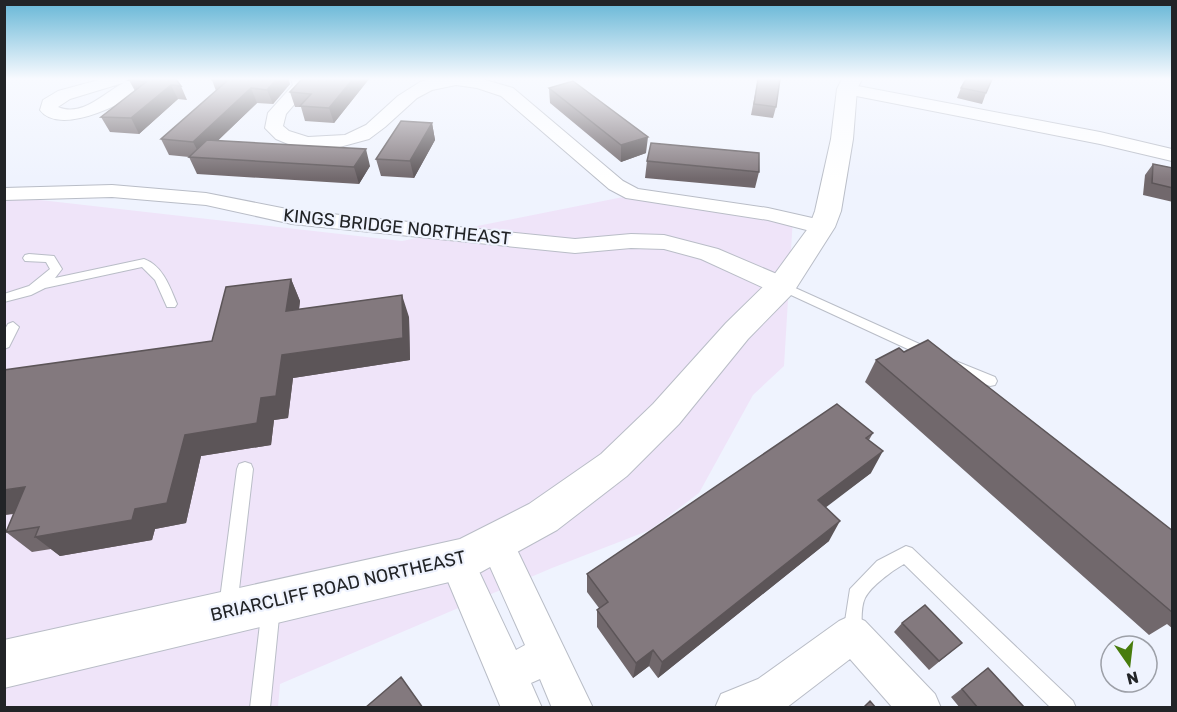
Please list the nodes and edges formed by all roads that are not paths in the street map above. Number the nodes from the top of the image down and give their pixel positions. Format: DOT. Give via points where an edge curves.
graph roads {
  1 [pos="58,112"];
  2 [pos="76,112"];
  3 [pos="278,112"];
  4 [pos="389,112"];
  5 [pos="531,112"];
  6 [pos="845,112"];
  7 [pos="980,112"];
  8 [pos="1173,155"];
  9 [pos="4,194"];
  10 [pos="825,219"];
  11 [pos="29,258"];
  12 [pos="45,284"];
  13 [pos="782,286"];
  14 [pos="4,298"];
  15 [pos="171,304"];
  16 [pos="13,327"];
  17 [pos="4,344"];
  18 [pos="990,381"];
  19 [pos="245,469"];
  20 [pos="496,542"];
  21 [pos="456,560"];
  22 [pos="272,602"];
  23 [pos="227,612"];
  24 [pos="852,634"];
  25 [pos="548,654"];
  26 [pos="4,664"];
  27 [pos="514,691"];
  28 [pos="260,708"];
  29 [pos="573,708"];
  30 [pos="735,708"];
  31 [pos="921,708"];
  32 [pos="1066,708"];
  1 -- 2 [label="street"];
  3 -- 4 [label="street" via="274,128 281,137 298,142 341,142 371,131"];
  5 -- 10 [label="street" via="616,185 633,194"];
  6 -- 10 [label="main road, BRIARCLIFF ROAD NORTHEAST"];
  7 -- 8 [label="street"];
  9 -- 13 [label="street, KINGS BRIDGE NORTHEAST" via="112,191 206,200 292,217 575,246 664,242 696,249"];
  10 -- 13 [label="main road, BRIARCLIFF ROAD NORTHEAST"];
  11 -- 12 [label="lane" via="50,259 56,269"];
  12 -- 14 [label="lane" via="21,296"];
  12 -- 15 [label="lane" via="144,263 160,278"];
  13 -- 18 [label="lane"];
  13 -- 20 [label="main road, BRIARCLIFF ROAD NORTHEAST" via="737,331 666,414 614,465 543,517"];
  16 -- 17 [label="lane"];
  19 -- 23 [label="lane"];
  20 -- 21 [label="main road, BRIARCLIFF ROAD NORTHEAST"];
  20 -- 25 [label="street"];
  21 -- 22 [label="main road, BRIARCLIFF ROAD NORTHEAST"];
  21 -- 27 [label="street"];
  22 -- 23 [label="main road, BRIARCLIFF ROAD NORTHEAST"];
  22 -- 28 [label="lane"];
  23 -- 26 [label="main road, BRIARCLIFF ROAD NORTHEAST"];
  24 -- 30 [label="street" via="771,694"];
  24 -- 31 [label="street"];
  24 -- 32 [label="lane" via="856,594 883,567 906,554"];
  25 -- 27 [label="street"];
  25 -- 29 [label="street"];
}
